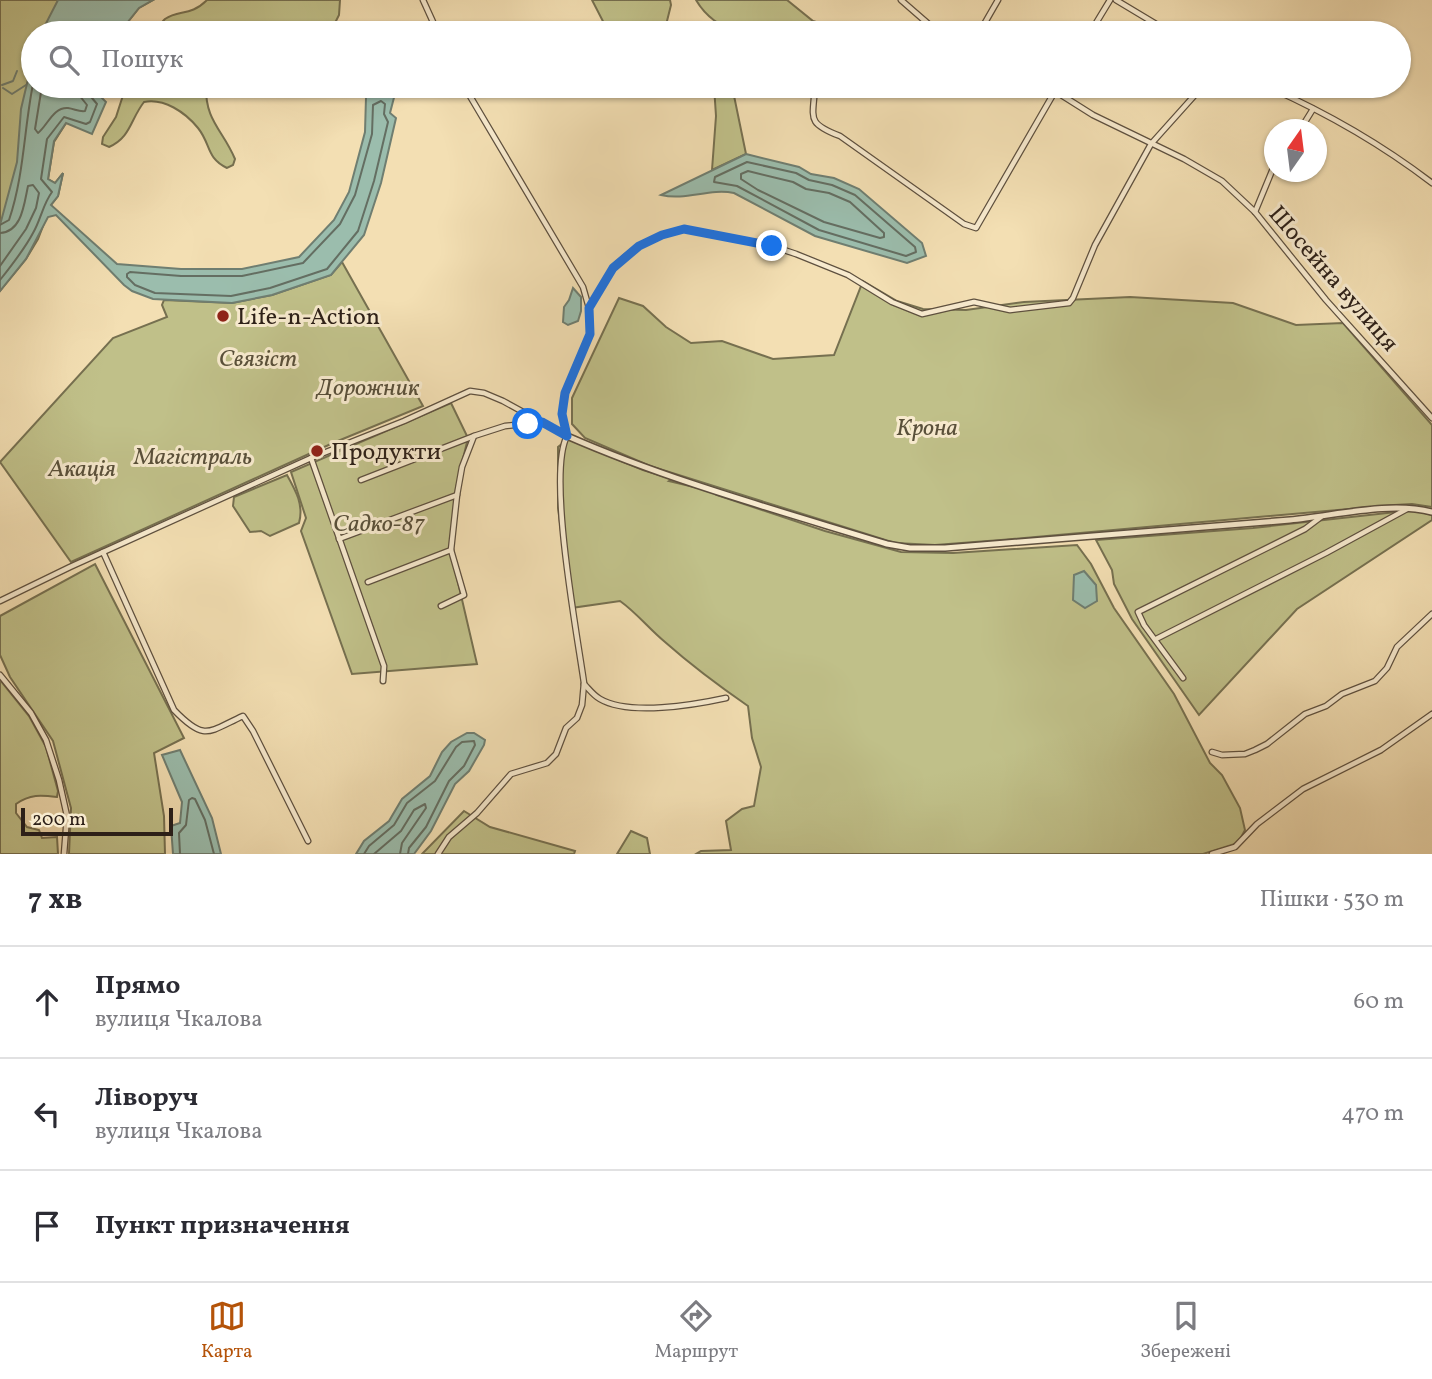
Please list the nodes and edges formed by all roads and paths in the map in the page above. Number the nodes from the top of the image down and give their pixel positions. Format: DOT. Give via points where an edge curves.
graph roads {
  1 [pos="423,0"];
  2 [pos="901,0"];
  3 [pos="998,0"];
  4 [pos="1110,0"];
  5 [pos="1116,0"];
  6 [pos="433,21"];
  7 [pos="925,21"];
  8 [pos="986,21"];
  9 [pos="1097,21"];
  10 [pos="1151,21"];
  11 [pos="471,98"];
  12 [pos="814,98"];
  13 [pos="1050,98"];
  14 [pos="1070,98"];
  15 [pos="1192,98"];
  16 [pos="1291,98"];
  17 [pos="1313,109"];
  18 [pos="1307,119"];
  19 [pos="1152,144"];
  20 [pos="1268,182"];
  21 [pos="1432,183"];
  22 [pos="1255,212"];
  23 [pos="589,308"];
  24 [pos="1432,418"];
  25 [pos="542,422"];
  26 [pos="474,436"];
  27 [pos="567,436"];
  28 [pos="311,457"];
  29 [pos="360,480"];
  30 [pos="457,495"];
  31 [pos="1407,508"];
  32 [pos="1432,512"];
  33 [pos="1321,517"];
  34 [pos="340,539"];
  35 [pos="451,550"];
  36 [pos="103,552"];
  37 [pos="368,582"];
  38 [pos="0,601"];
  39 [pos="441,606"];
  40 [pos="1432,614"];
  41 [pos="1156,639"];
  42 [pos="0,674"];
  43 [pos="1183,678"];
  44 [pos="383,681"];
  45 [pos="584,683"];
  46 [pos="726,698"];
  47 [pos="1432,714"];
  48 [pos="1212,752"];
  49 [pos="308,841"];
  50 [pos="64,854"];
  51 [pos="438,854"];
  52 [pos="1212,854"];
  1 -- 6 [label="street"];
  2 -- 7 [label="street"];
  3 -- 8 [label="street"];
  4 -- 9 [label="street"];
  5 -- 10 [label="street"];
  11 -- 23 [label="street" via="574,268"];
  12 -- 13 [label="street" via="813,121 817,126 840,136 975,228"];
  14 -- 19 [label="street, Шосейна вулиця"];
  15 -- 19 [label="street"];
  16 -- 17 [label="street"];
  17 -- 18 [label="street"];
  17 -- 21 [label="street"];
  19 -- 22 [label="street, Шосейна вулиця" via="1222,181"];
  19 -- 23 [label="street" via="1069,303 1010,310 975,302 922,314 848,275 772,246 684,229 662,235 625,257"];
  20 -- 22 [label="street"];
  22 -- 24 [label="street, Шосейна вулиця"];
  23 -- 27 [label="street" via="590,334 565,393 562,414"];
  25 -- 26 [label="street" via="505,426"];
  25 -- 27 [label="street"];
  25 -- 28 [label="street" via="484,393 470,391"];
  26 -- 29 [label="street"];
  26 -- 30 [label="street"];
  27 -- 33 [label="street" via="676,479 910,548"];
  27 -- 45 [label="street" via="560,461 562,519"];
  28 -- 34 [label="street"];
  28 -- 36 [label="street"];
  30 -- 34 [label="street"];
  30 -- 35 [label="street"];
  31 -- 32 [label="street"];
  31 -- 33 [label="street"];
  31 -- 41 [label="street"];
  33 -- 41 [label="street" via="1138,612"];
  34 -- 44 [label="street" via="384,666"];
  35 -- 37 [label="street"];
  35 -- 39 [label="street" via="464,595"];
  36 -- 38 [label="street"];
  36 -- 49 [label="street" via="174,710 188,724 212,732 243,716"];
  40 -- 48 [label="street" via="1397,647 1375,681 1305,714 1255,750 1245,754"];
  41 -- 43 [label="street"];
  42 -- 50 [label="street" via="46,740 67,816"];
  45 -- 46 [label="street" via="602,701 650,708"];
  45 -- 51 [label="street" via="577,718 566,728 556,754 547,763 511,774"];
  47 -- 52 [label="street" via="1381,750 1303,789 1235,847"];
}
